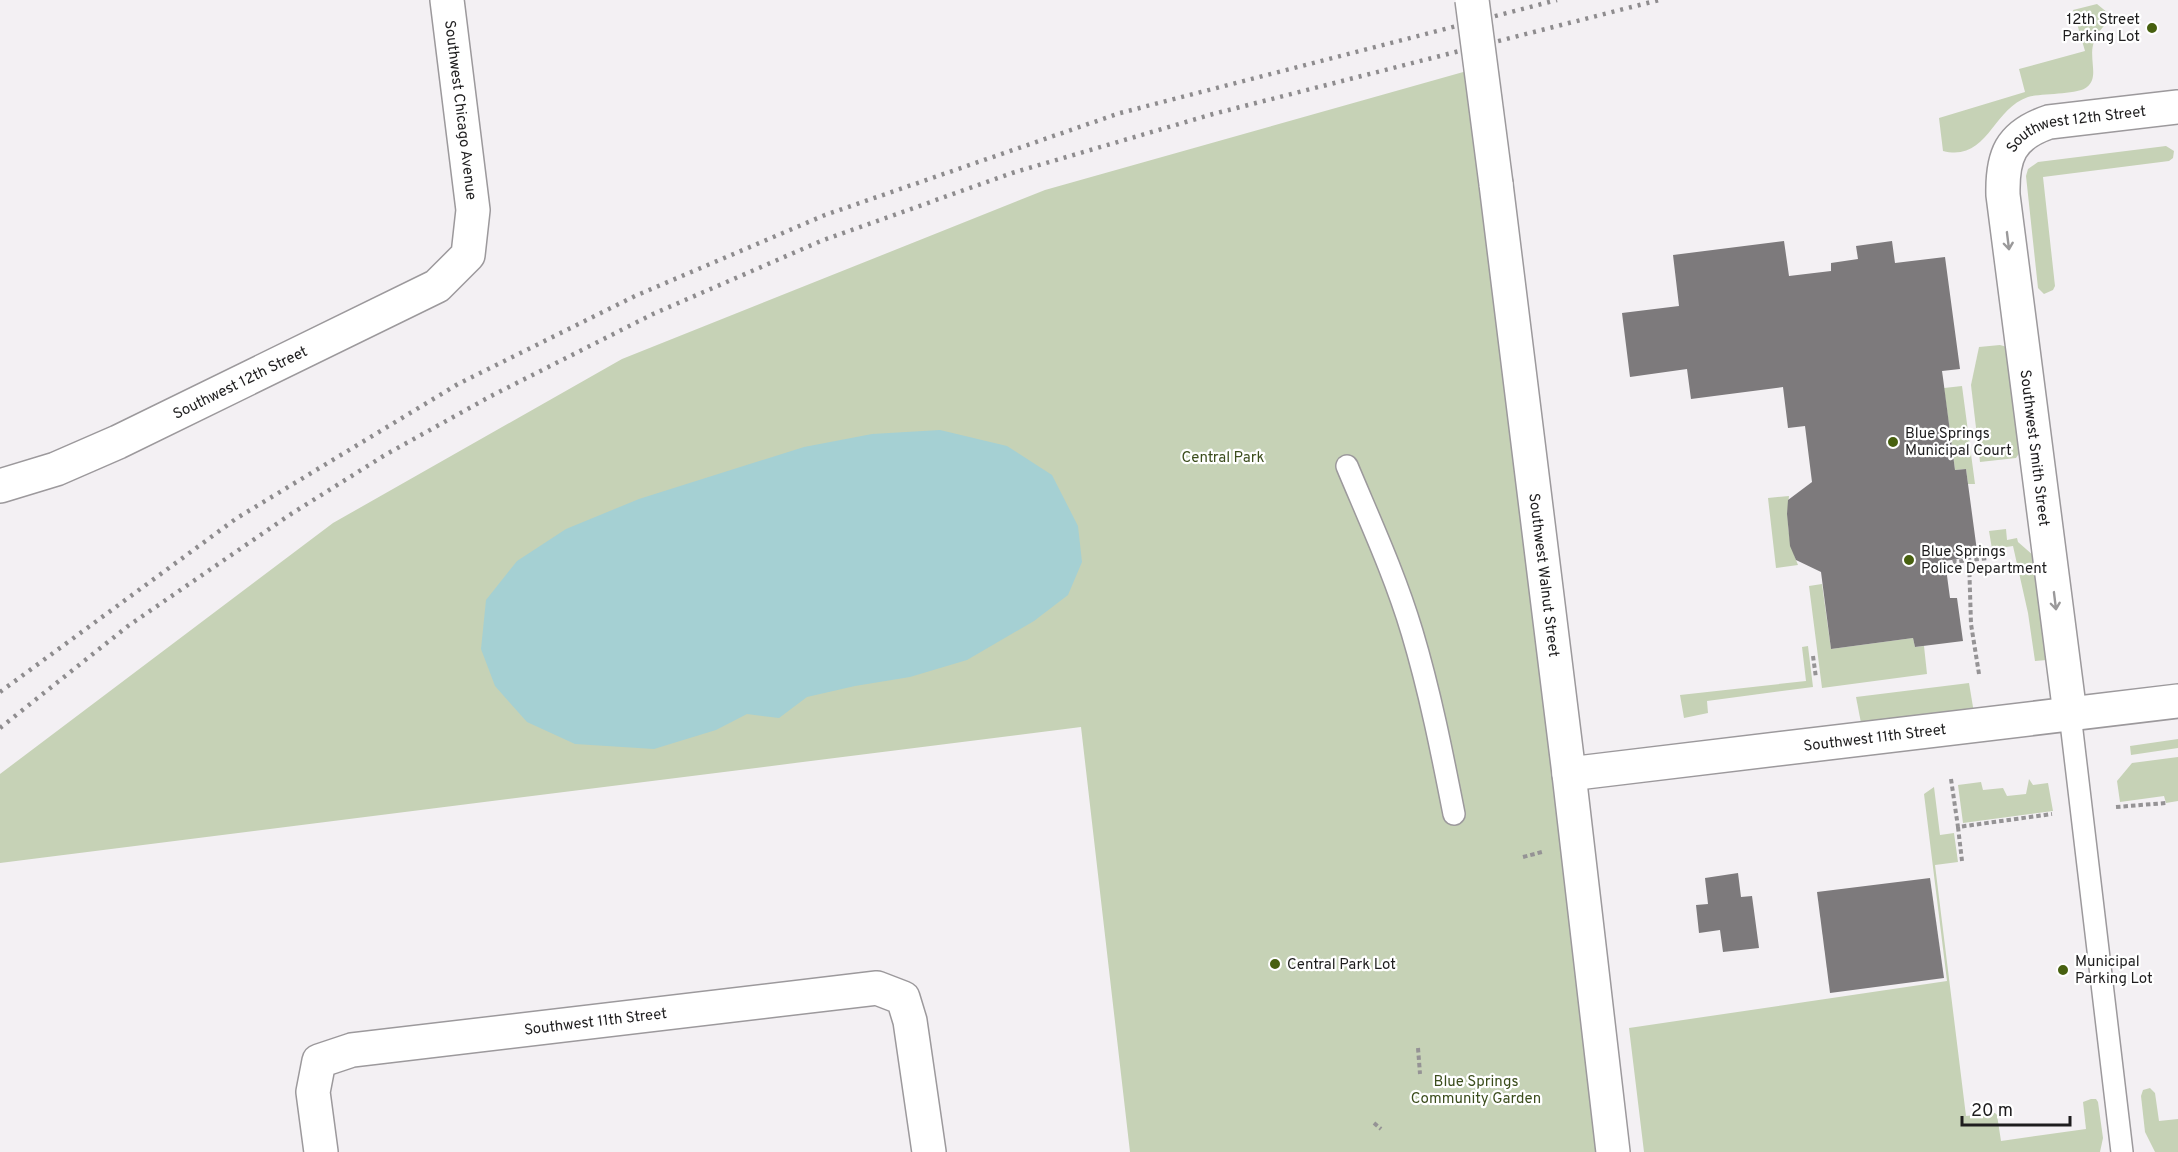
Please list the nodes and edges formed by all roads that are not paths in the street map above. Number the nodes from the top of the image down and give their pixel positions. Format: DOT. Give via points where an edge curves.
graph roads {
  1 [pos="447,0"];
  2 [pos="1472,0"];
  3 [pos="2178,107"];
  4 [pos="2003,183"];
  5 [pos="468,255"];
  6 [pos="1347,466"];
  7 [pos="0,486"];
  8 [pos="2178,701"];
  9 [pos="2070,714"];
  10 [pos="1569,774"];
  11 [pos="1454,814"];
  12 [pos="321,1152"];
  13 [pos="929,1152"];
  14 [pos="1613,1152"];
  15 [pos="2122,1152"];
  1 -- 5 [label="street, Southwest Chicago Avenue" via="473,210"];
  2 -- 10 [label="street, Southwest Walnut Street, bridge"];
  3 -- 4 [label="street, Southwest 12th Street" via="2049,122 2035,127 2012,146"];
  4 -- 9 [label="street, Southwest Smith Street, one-way"];
  5 -- 7 [label="street, Southwest 12th Street" via="437,286 118,442 56,469"];
  6 -- 11 [label="lane" via="1389,564 1412,632 1436,722"];
  8 -- 9 [label="street, Southwest 11th Street"];
  9 -- 10 [label="street, Southwest 11th Street"];
  9 -- 15 [label="lane"];
  10 -- 14 [label="street, Southwest Walnut Street"];
  12 -- 13 [label="street, Southwest 11th Street" via="313,1092 319,1061 352,1050 877,988 903,998 910,1021"];
}
